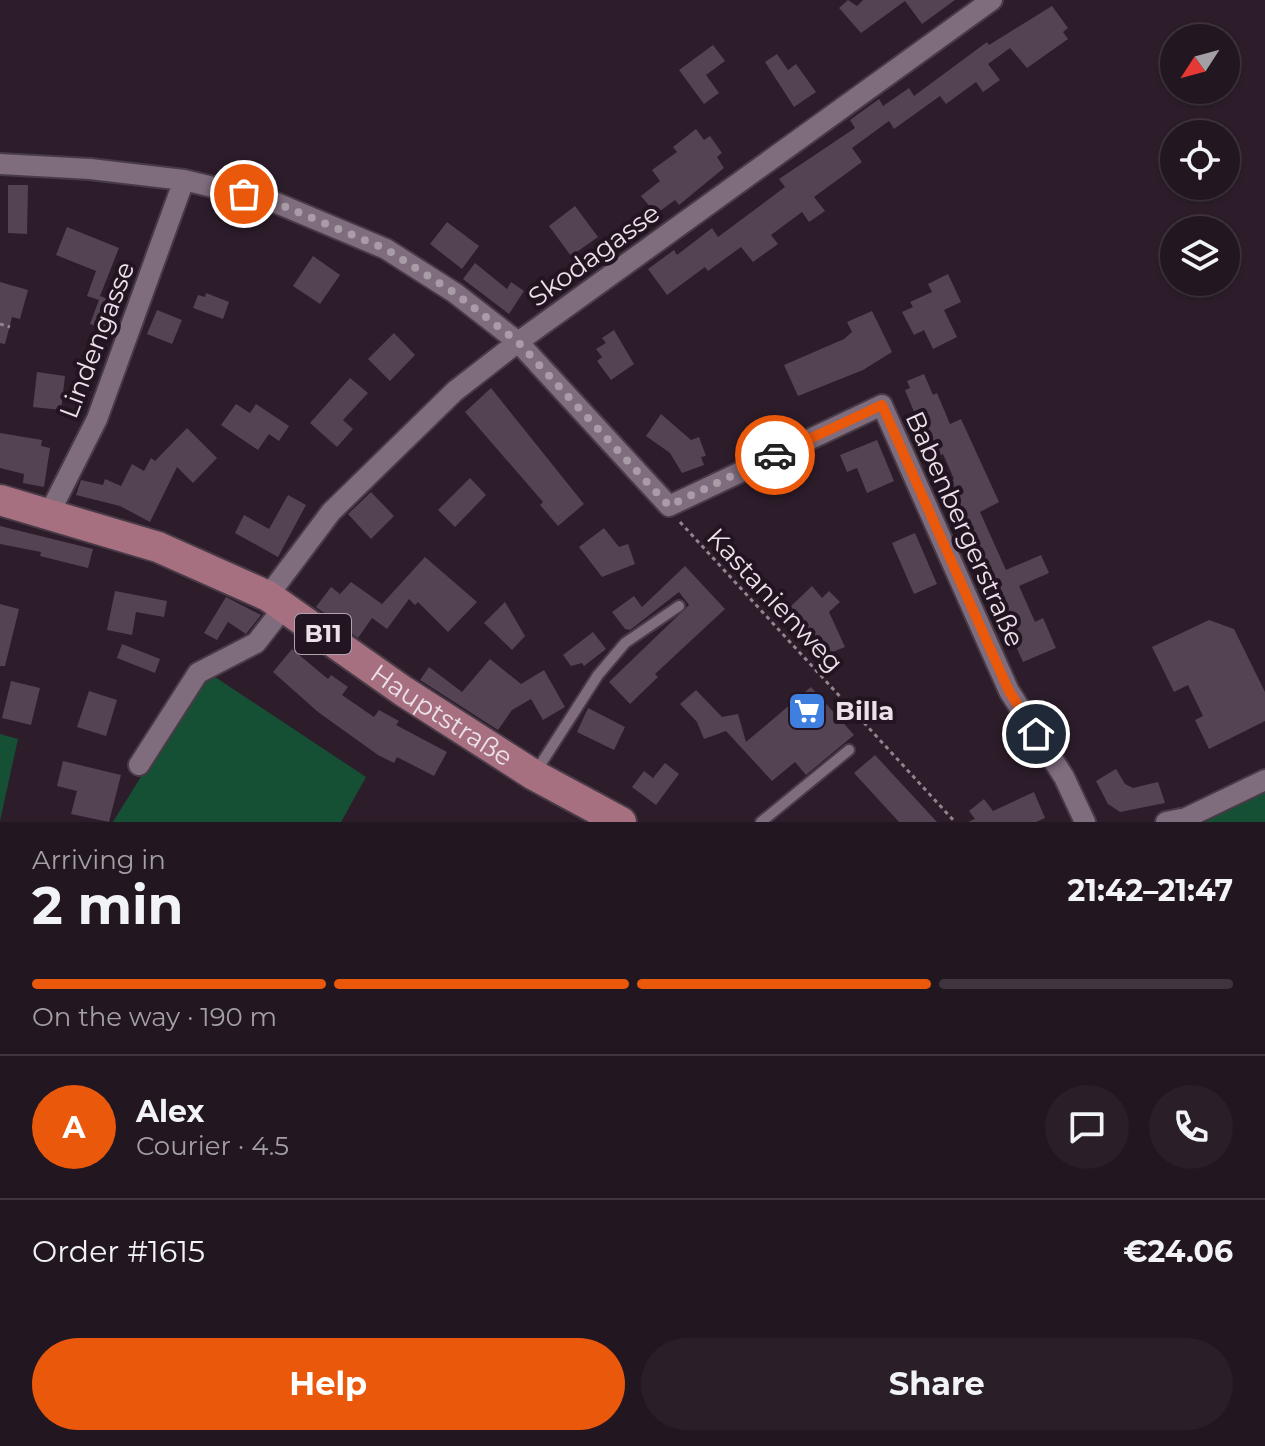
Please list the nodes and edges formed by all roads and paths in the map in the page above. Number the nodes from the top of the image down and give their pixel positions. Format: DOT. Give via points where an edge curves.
graph roads {
  1 [pos="992,0"];
  2 [pos="0,164"];
  3 [pos="184,180"];
  4 [pos="0,324"];
  5 [pos="10,327"];
  6 [pos="518,342"];
  7 [pos="0,500"];
  8 [pos="669,506"];
  9 [pos="49,514"];
  10 [pos="276,602"];
  11 [pos="679,606"];
  12 [pos="849,750"];
  13 [pos="139,765"];
  14 [pos="534,775"];
  15 [pos="1265,780"];
  16 [pos="621,822"];
  17 [pos="761,822"];
  18 [pos="955,822"];
  19 [pos="1085,822"];
  20 [pos="1166,822"];
  1 -- 6 [label="street, Skodagasse"];
  2 -- 3 [label="street"];
  3 -- 6 [label="street" via="274,202 386,249"];
  3 -- 9 [label="street, Lindengasse" via="97,419"];
  4 -- 5 [label="path"];
  6 -- 8 [label="street"];
  6 -- 10 [label="street, Skodagasse" via="455,391 331,512"];
  7 -- 9 [label="main road, Hauptstraße / B11"];
  8 -- 18 [label="path, Kastanienweg"];
  8 -- 19 [label="street, Babenbergerstraße" via="882,405 1009,691 1064,777"];
  9 -- 10 [label="main road, Hauptstraße / B11" via="158,547"];
  10 -- 13 [label="street, Skodagasse" via="256,643 198,673"];
  10 -- 14 [label="main road, Hauptstraße / B11"];
  11 -- 14 [label="lane" via="625,643 598,675"];
  12 -- 17 [label="lane"];
  14 -- 16 [label="main road, Hauptstraße / B11"];
  15 -- 20 [label="street" via="1186,818"];
}
